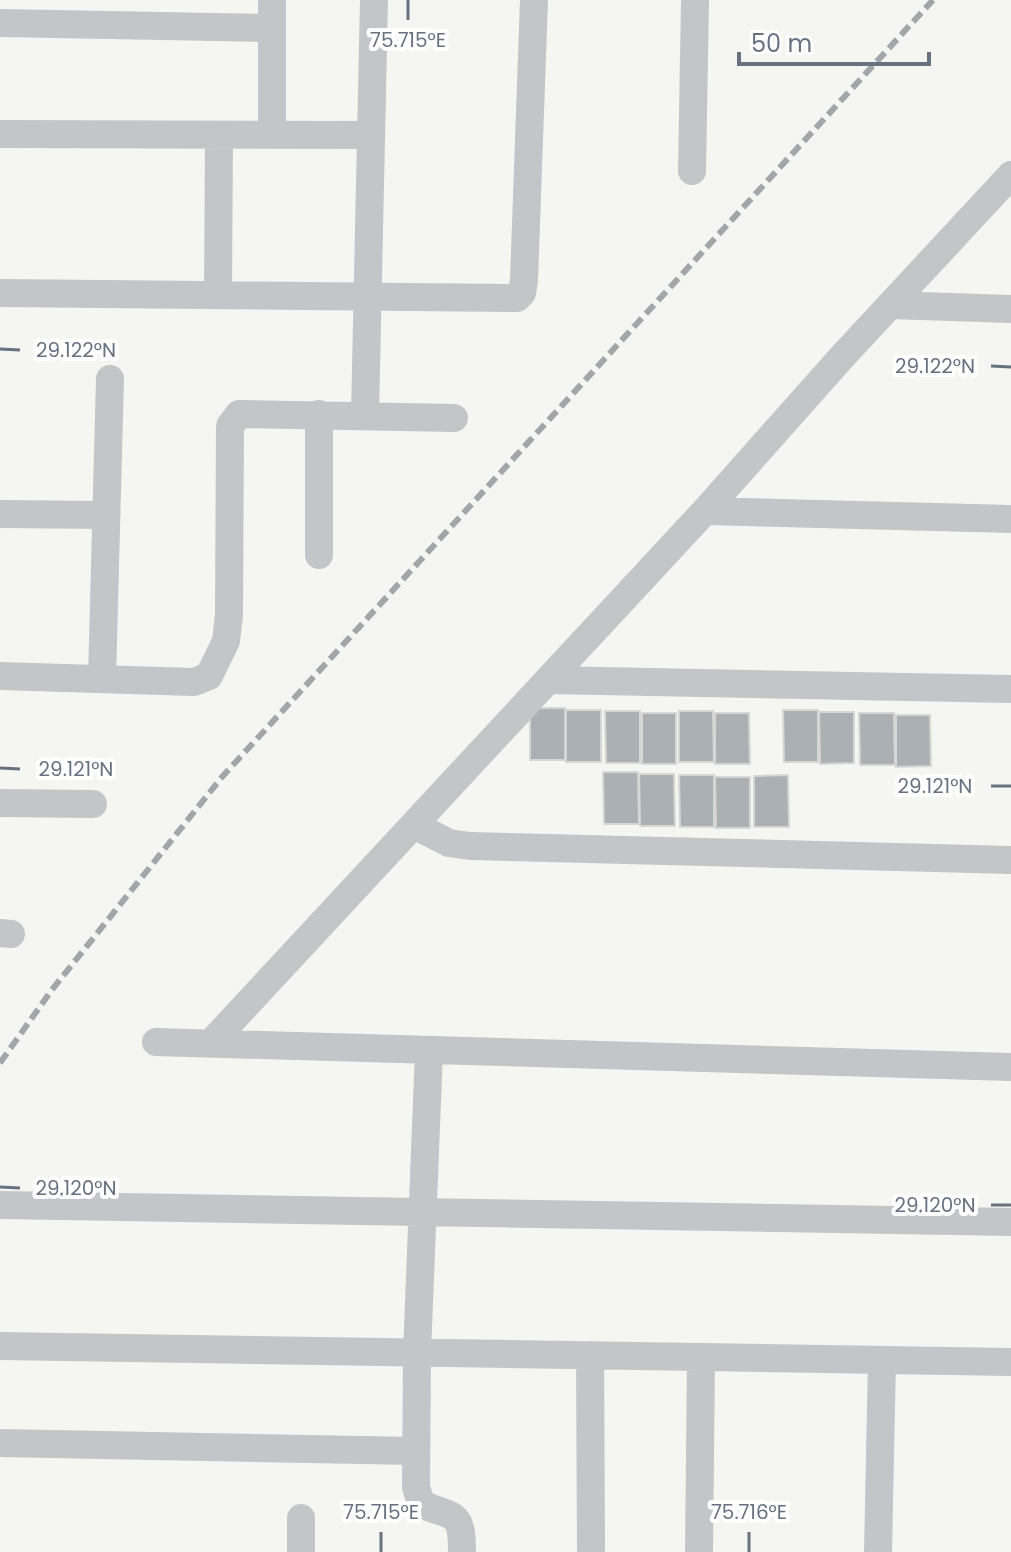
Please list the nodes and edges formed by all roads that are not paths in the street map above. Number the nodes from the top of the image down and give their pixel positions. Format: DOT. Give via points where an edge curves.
graph roads {
  1 [pos="374,0"];
  2 [pos="534,0"];
  3 [pos="695,0"];
  4 [pos="272,14"];
  5 [pos="0,23"];
  6 [pos="0,134"];
  7 [pos="219,135"];
  8 [pos="272,135"];
  9 [pos="371,135"];
  10 [pos="692,171"];
  11 [pos="1011,175"];
  12 [pos="0,293"];
  13 [pos="218,294"];
  14 [pos="368,295"];
  15 [pos="890,305"];
  16 [pos="1011,309"];
  17 [pos="110,379"];
  18 [pos="319,414"];
  19 [pos="365,415"];
  20 [pos="454,418"];
  21 [pos="705,511"];
  22 [pos="0,514"];
  23 [pos="106,515"];
  24 [pos="1011,519"];
  25 [pos="319,555"];
  26 [pos="0,676"];
  27 [pos="102,679"];
  28 [pos="549,680"];
  29 [pos="1011,689"];
  30 [pos="0,803"];
  31 [pos="93,804"];
  32 [pos="414,825"];
  33 [pos="1011,860"];
  34 [pos="156,1042"];
  35 [pos="210,1044"];
  36 [pos="429,1051"];
  37 [pos="1011,1067"];
  38 [pos="0,1205"];
  39 [pos="422,1212"];
  40 [pos="1011,1222"];
  41 [pos="0,1346"];
  42 [pos="417,1353"];
  43 [pos="590,1355"];
  44 [pos="701,1357"];
  45 [pos="882,1360"];
  46 [pos="1011,1362"];
  47 [pos="0,1443"];
  48 [pos="416,1451"];
  49 [pos="301,1518"];
  50 [pos="301,1552"];
  51 [pos="462,1552"];
  52 [pos="591,1552"];
  53 [pos="699,1552"];
  54 [pos="878,1552"];
  1 -- 9 [label="street"];
  2 -- 14 [label="street" via="522,293 508,301"];
  3 -- 10 [label="street"];
  4 -- 5 [label="street"];
  4 -- 8 [label="street"];
  6 -- 7 [label="street"];
  7 -- 8 [label="street"];
  7 -- 13 [label="street"];
  8 -- 9 [label="street"];
  9 -- 14 [label="street"];
  11 -- 15 [label="street"];
  12 -- 13 [label="street"];
  13 -- 14 [label="street"];
  14 -- 19 [label="street"];
  15 -- 16 [label="street"];
  15 -- 21 [label="street"];
  17 -- 23 [label="street"];
  18 -- 19 [label="street"];
  18 -- 25 [label="street"];
  18 -- 27 [label="street" via="247,411 232,419 229,615 226,641 209,676 194,682"];
  19 -- 20 [label="street"];
  21 -- 24 [label="street"];
  21 -- 28 [label="street"];
  22 -- 23 [label="street"];
  23 -- 27 [label="street"];
  26 -- 27 [label="street"];
  28 -- 29 [label="street"];
  28 -- 32 [label="street"];
  30 -- 31 [label="street"];
  32 -- 33 [label="street" via="449,843 470,846"];
  32 -- 35 [label="street"];
  34 -- 35 [label="street"];
  35 -- 36 [label="street"];
  36 -- 37 [label="street"];
  36 -- 39 [label="street"];
  38 -- 39 [label="street"];
  39 -- 40 [label="street"];
  39 -- 42 [label="street"];
  41 -- 42 [label="street"];
  42 -- 43 [label="street"];
  42 -- 48 [label="street"];
  43 -- 44 [label="street"];
  43 -- 52 [label="street"];
  44 -- 45 [label="street"];
  44 -- 53 [label="street"];
  45 -- 46 [label="street"];
  45 -- 54 [label="street"];
  47 -- 48 [label="street"];
  48 -- 51 [label="street" via="417,1497 421,1504 454,1514 460,1523"];
  49 -- 50 [label="street"];
}
